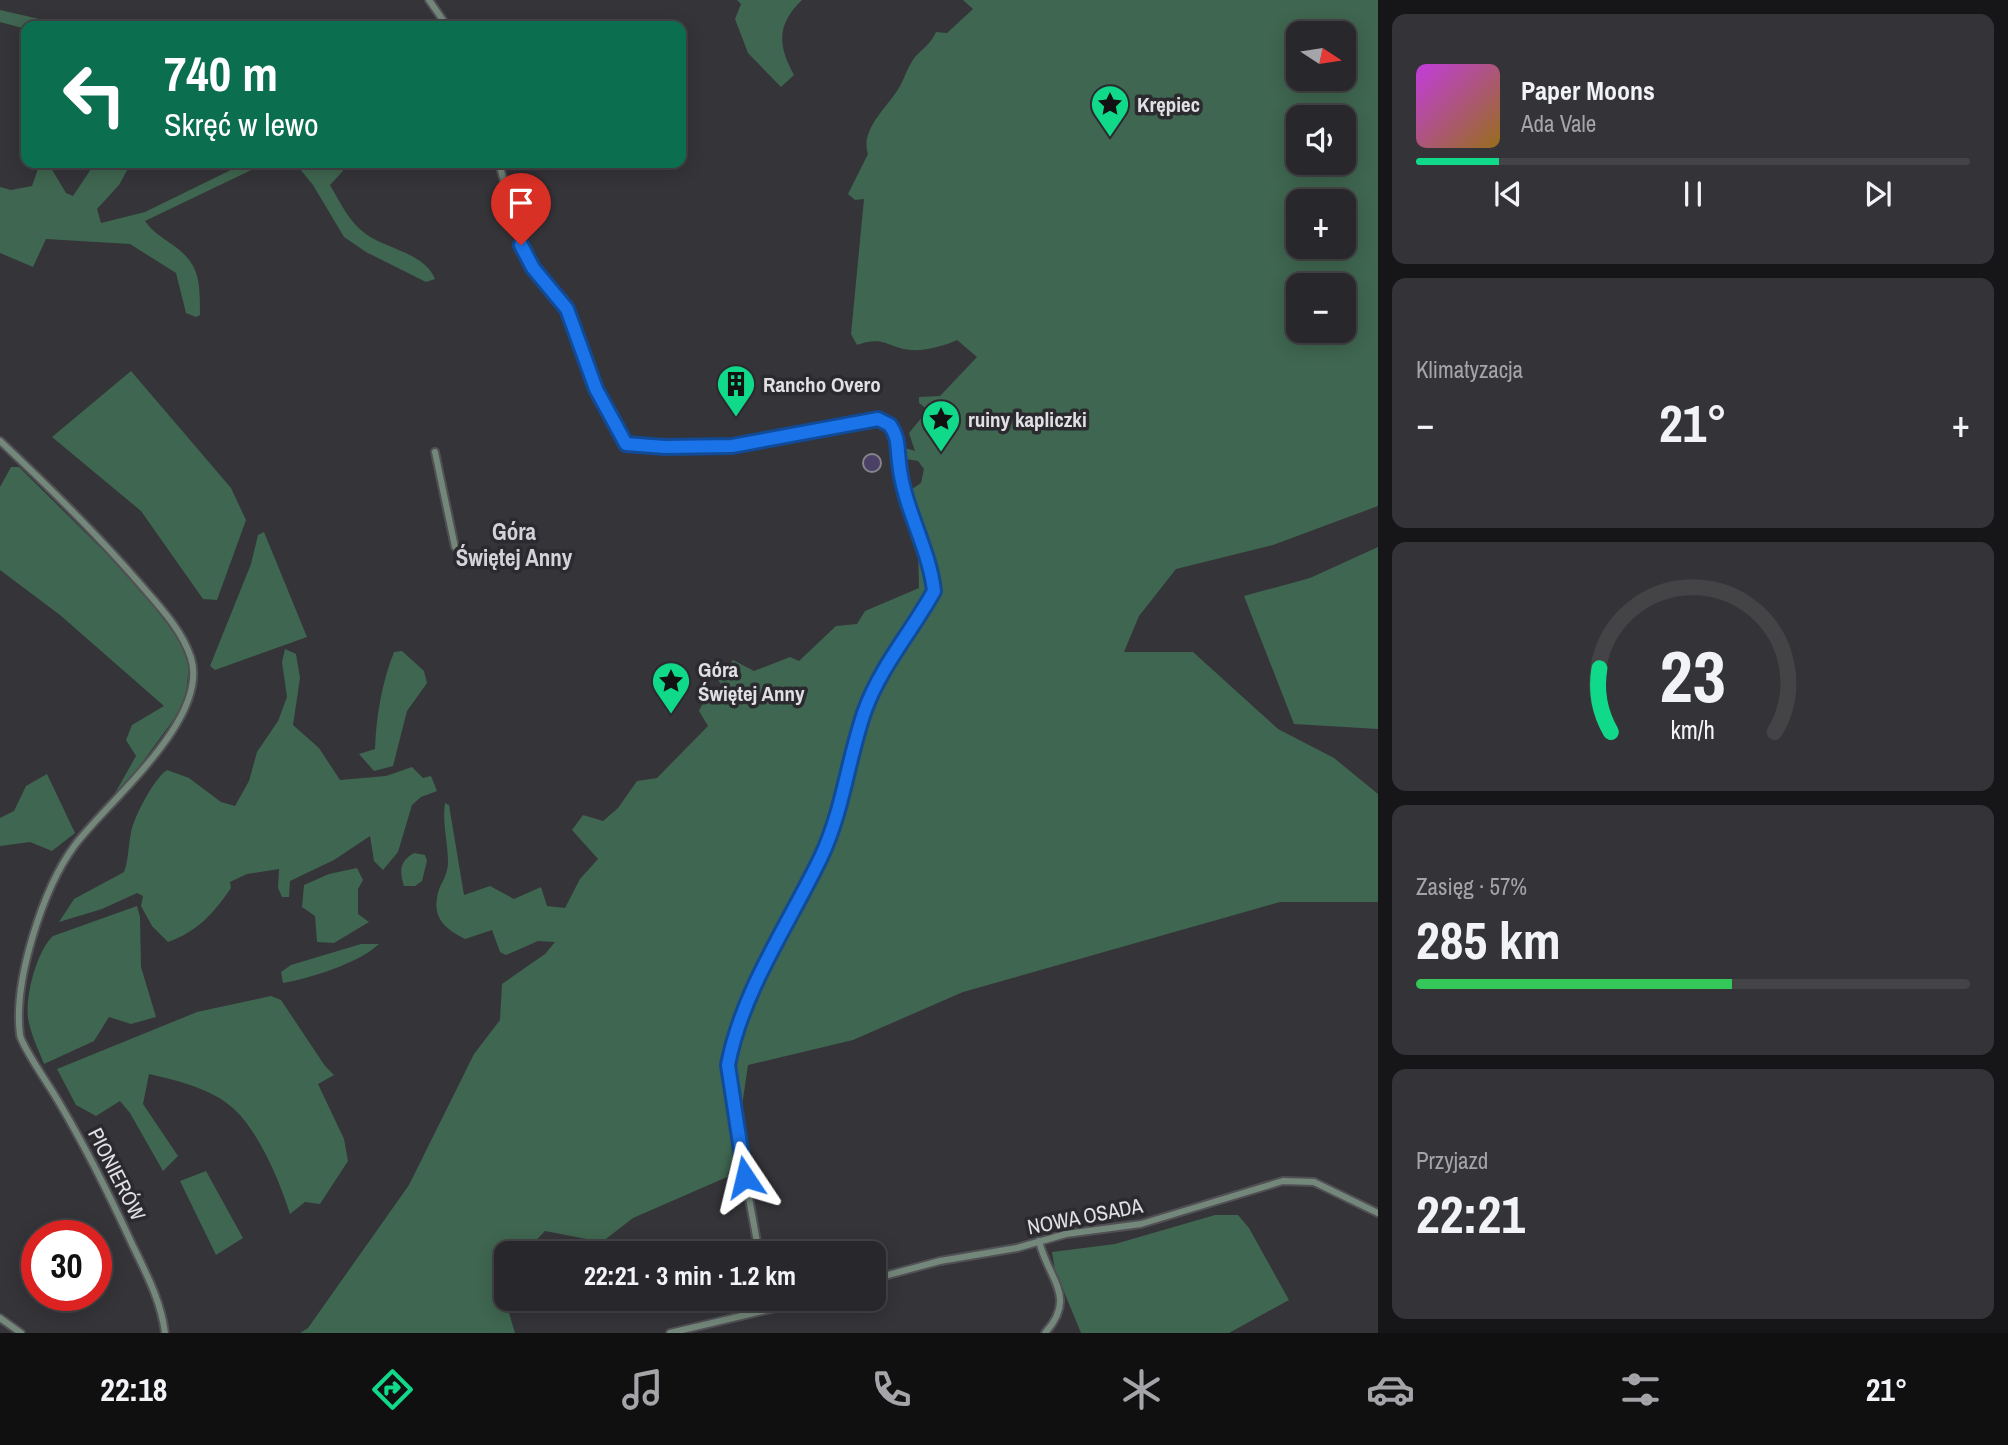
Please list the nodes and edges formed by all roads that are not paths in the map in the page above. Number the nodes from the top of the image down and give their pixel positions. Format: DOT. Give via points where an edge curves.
graph roads {
  1 [pos="429,0"];
  2 [pos="444,21"];
  3 [pos="500,168"];
  4 [pos="0,442"];
  5 [pos="435,452"];
  6 [pos="455,547"];
  7 [pos="1378,1213"];
  8 [pos="757,1241"];
  9 [pos="1039,1241"];
  10 [pos="886,1275"];
  11 [pos="759,1311"];
  12 [pos="0,1318"];
  13 [pos="21,1333"];
  14 [pos="165,1333"];
  15 [pos="670,1333"];
  16 [pos="1045,1333"];
  1 -- 2 [label="street"];
  3 -- 8 [label="street" via="521,245 533,268 567,309 596,389 626,444 732,446 878,419 890,425 899,445 903,484 934,591 888,662 865,709 823,854 759,977 731,1049 728,1065 736,1126"];
  4 -- 14 [label="street, PIONIERÓW" via="117,557 183,637 192,660 194,675 187,709 126,789 75,845 55,881 34,933 19,1006 20,1038 93,1161 156,1294"];
  5 -- 6 [label="street"];
  7 -- 9 [label="street, NOWA OSADA" via="1322,1185 1292,1180 1141,1224"];
  9 -- 10 [label="street, NOWA OSADA"];
  9 -- 16 [label="street" via="1061,1304 1058,1317"];
  11 -- 15 [label="street"];
  12 -- 13 [label="street"];
}
